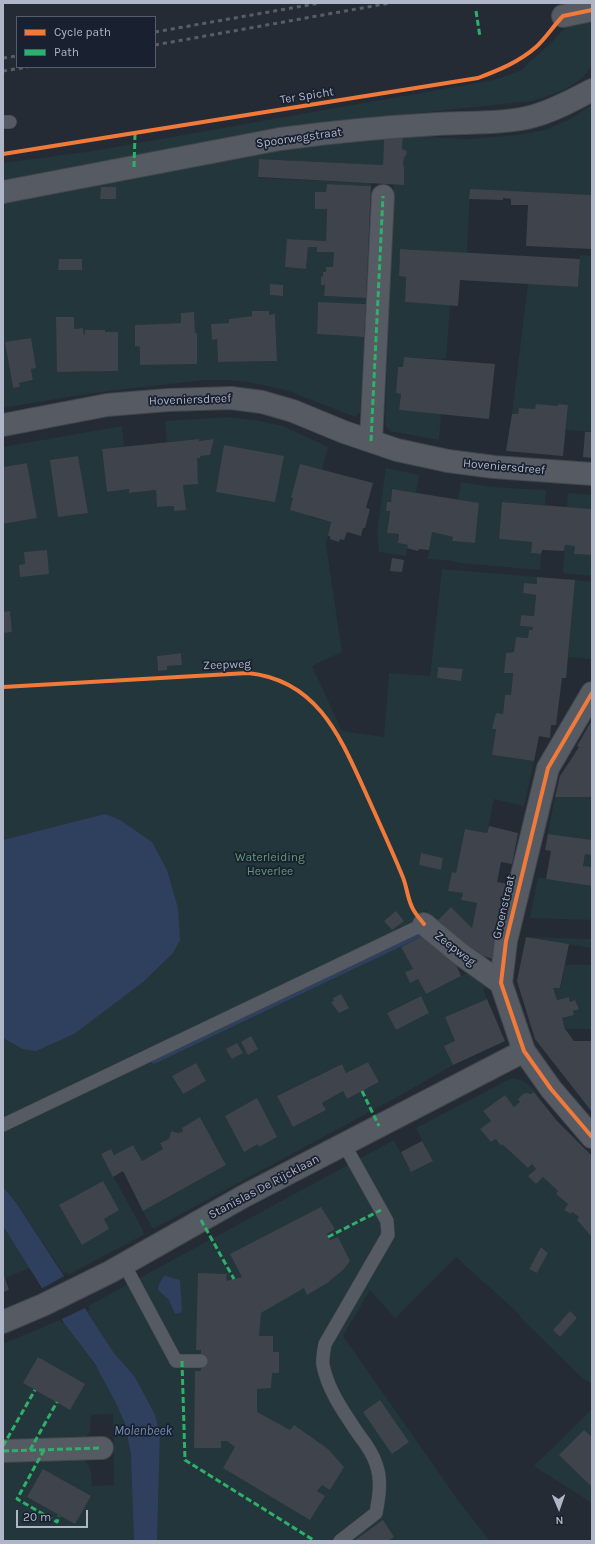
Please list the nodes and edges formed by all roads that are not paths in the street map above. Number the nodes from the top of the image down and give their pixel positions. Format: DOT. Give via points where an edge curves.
graph roads {
  1 [pos="592,10"];
  2 [pos="562,16"];
  3 [pos="592,90"];
  4 [pos="3,192"];
  5 [pos="383,196"];
  6 [pos="3,425"];
  7 [pos="371,441"];
  8 [pos="592,474"];
  9 [pos="592,693"];
  10 [pos="424,924"];
  11 [pos="501,983"];
  12 [pos="524,1051"];
  13 [pos="3,1125"];
  14 [pos="592,1137"];
  15 [pos="344,1144"];
  16 [pos="124,1264"];
  17 [pos="3,1322"];
  18 [pos="201,1361"];
  19 [pos="102,1448"];
  20 [pos="3,1451"];
  21 [pos="340,1541"];
  1 -- 2 [label="street"];
  3 -- 4 [label="street, Spoorwegstraat" via="561,107 533,116 321,133"];
  5 -- 7 [label="street"];
  6 -- 7 [label="street, Hoveniersdreef" via="107,405 231,398 262,402 293,411"];
  7 -- 8 [label="street, Hoveniersdreef" via="397,450 448,461"];
  9 -- 11 [label="street, Groenstraat" via="548,768 506,940"];
  10 -- 11 [label="street, Zeepweg"];
  10 -- 13 [label="lane"];
  11 -- 12 [label="street, Groenstraat"];
  12 -- 14 [label="street, Groenstraat" via="551,1089"];
  12 -- 15 [label="street, Stanislas De Rijcklaan"];
  15 -- 16 [label="street, Stanislas De Rijcklaan" via="246,1195"];
  15 -- 21 [label="lane" via="387,1221 388,1235 325,1344 323,1364 328,1383 342,1410 370,1451 379,1479 376,1513"];
  16 -- 17 [label="street, Stanislas De Rijcklaan"];
  16 -- 18 [label="lane" via="176,1361"];
  19 -- 20 [label="street"];
}
